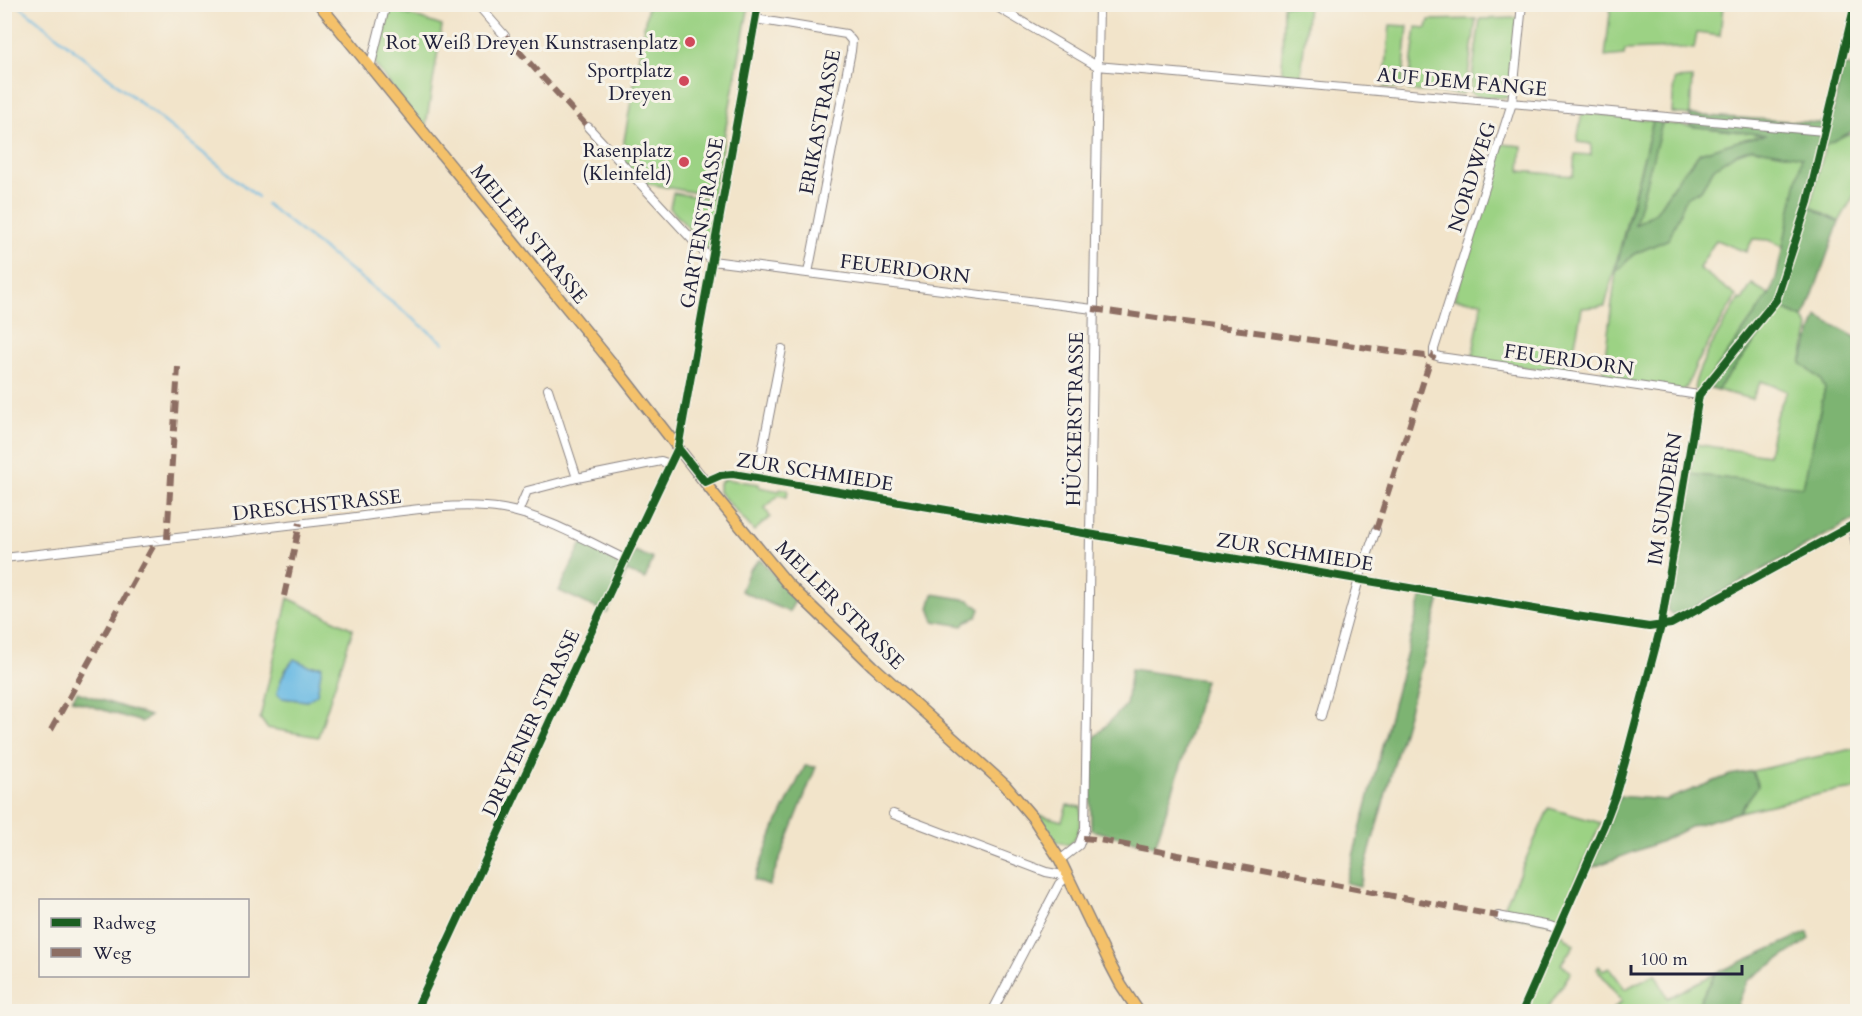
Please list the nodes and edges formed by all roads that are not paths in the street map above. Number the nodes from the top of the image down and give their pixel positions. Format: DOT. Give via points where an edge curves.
graph roads {
  1 [pos="319,4"];
  2 [pos="386,4"];
  3 [pos="477,4"];
  4 [pos="758,4"];
  5 [pos="992,4"];
  6 [pos="1099,4"];
  7 [pos="1522,4"];
  8 [pos="1855,4"];
  9 [pos="755,19"];
  10 [pos="505,36"];
  11 [pos="1097,66"];
  12 [pos="370,68"];
  13 [pos="1512,103"];
  14 [pos="588,127"];
  15 [pos="1824,131"];
  16 [pos="712,261"];
  17 [pos="808,273"];
  18 [pos="1093,309"];
  19 [pos="782,349"];
  20 [pos="1434,355"];
  21 [pos="548,389"];
  22 [pos="1699,395"];
  23 [pos="678,448"];
  24 [pos="670,464"];
  25 [pos="577,478"];
  26 [pos="757,478"];
  27 [pos="705,482"];
  28 [pos="518,512"];
  29 [pos="1855,523"];
  30 [pos="1376,530"];
  31 [pos="1090,536"];
  32 [pos="1857,556"];
  33 [pos="4,558"];
  34 [pos="625,559"];
  35 [pos="1359,579"];
  36 [pos="1661,626"];
  37 [pos="1321,716"];
  38 [pos="893,814"];
  39 [pos="1060,860"];
  40 [pos="1068,876"];
  41 [pos="1498,916"];
  42 [pos="1558,929"];
  43 [pos="416,1011"];
  44 [pos="992,1011"];
  45 [pos="1139,1011"];
  46 [pos="1522,1011"];
  1 -- 12 [label="main road, MELLER STRASSE"];
  2 -- 12 [label="street"];
  3 -- 10 [label="street"];
  4 -- 9 [label="street, GARTENSTRASSE"];
  5 -- 11 [label="street"];
  6 -- 11 [label="street, HÜCKERSTRASSE"];
  7 -- 13 [label="street, NORDWEG"];
  8 -- 15 [label="street, IM SUNDERN"];
  9 -- 16 [label="street, GARTENSTRASSE"];
  9 -- 17 [label="street, ERIKASTRASSE" via="846,34 852,41"];
  11 -- 13 [label="street, AUF DEM FANGE"];
  11 -- 18 [label="street, HÜCKERSTRASSE"];
  12 -- 23 [label="main road, MELLER STRASSE"];
  13 -- 15 [label="street, AUF DEM FANGE"];
  13 -- 20 [label="street, NORDWEG"];
  14 -- 16 [label="street"];
  15 -- 22 [label="street, IM SUNDERN" via="1808,202 1776,300"];
  16 -- 17 [label="street, FEUERDORN"];
  16 -- 23 [label="street, GARTENSTRASSE"];
  17 -- 18 [label="street, FEUERDORN"];
  18 -- 31 [label="street, HÜCKERSTRASSE"];
  19 -- 26 [label="street"];
  20 -- 22 [label="street, FEUERDORN"];
  21 -- 25 [label="street"];
  22 -- 36 [label="street, IM SUNDERN"];
  23 -- 24 [label="street, DREYENER STRASSE"];
  23 -- 27 [label="main road, MELLER STRASSE"];
  24 -- 25 [label="street" via="662,461"];
  24 -- 34 [label="street, DREYENER STRASSE"];
  25 -- 28 [label="street" via="527,491"];
  26 -- 27 [label="street, ZUR SCHMIEDE" via="727,474"];
  26 -- 31 [label="street, ZUR SCHMIEDE"];
  27 -- 39 [label="main road, MELLER STRASSE" via="787,583 1005,785 1033,818"];
  28 -- 33 [label="street, DRESCHSTRASSE" via="451,507"];
  28 -- 34 [label="street, DRESCHSTRASSE"];
  29 -- 32 [label="street"];
  29 -- 36 [label="street, ZUR SCHMIEDE"];
  30 -- 35 [label="street"];
  31 -- 35 [label="street, ZUR SCHMIEDE"];
  31 -- 39 [label="street, HÜCKERSTRASSE" via="1085,830 1079,845"];
  34 -- 43 [label="street, DREYENER STRASSE"];
  35 -- 36 [label="street, ZUR SCHMIEDE" via="1638,626"];
  35 -- 37 [label="street"];
  36 -- 42 [label="street, IM SUNDERN" via="1615,796"];
  38 -- 40 [label="street" via="1046,872"];
  39 -- 40 [label="main road, MELLER STRASSE"];
  40 -- 44 [label="street" via="1059,884"];
  40 -- 45 [label="main road, MELLER STRASSE" via="1121,985"];
  41 -- 42 [label="street"];
  42 -- 46 [label="street, IM SUNDERN"];
}
